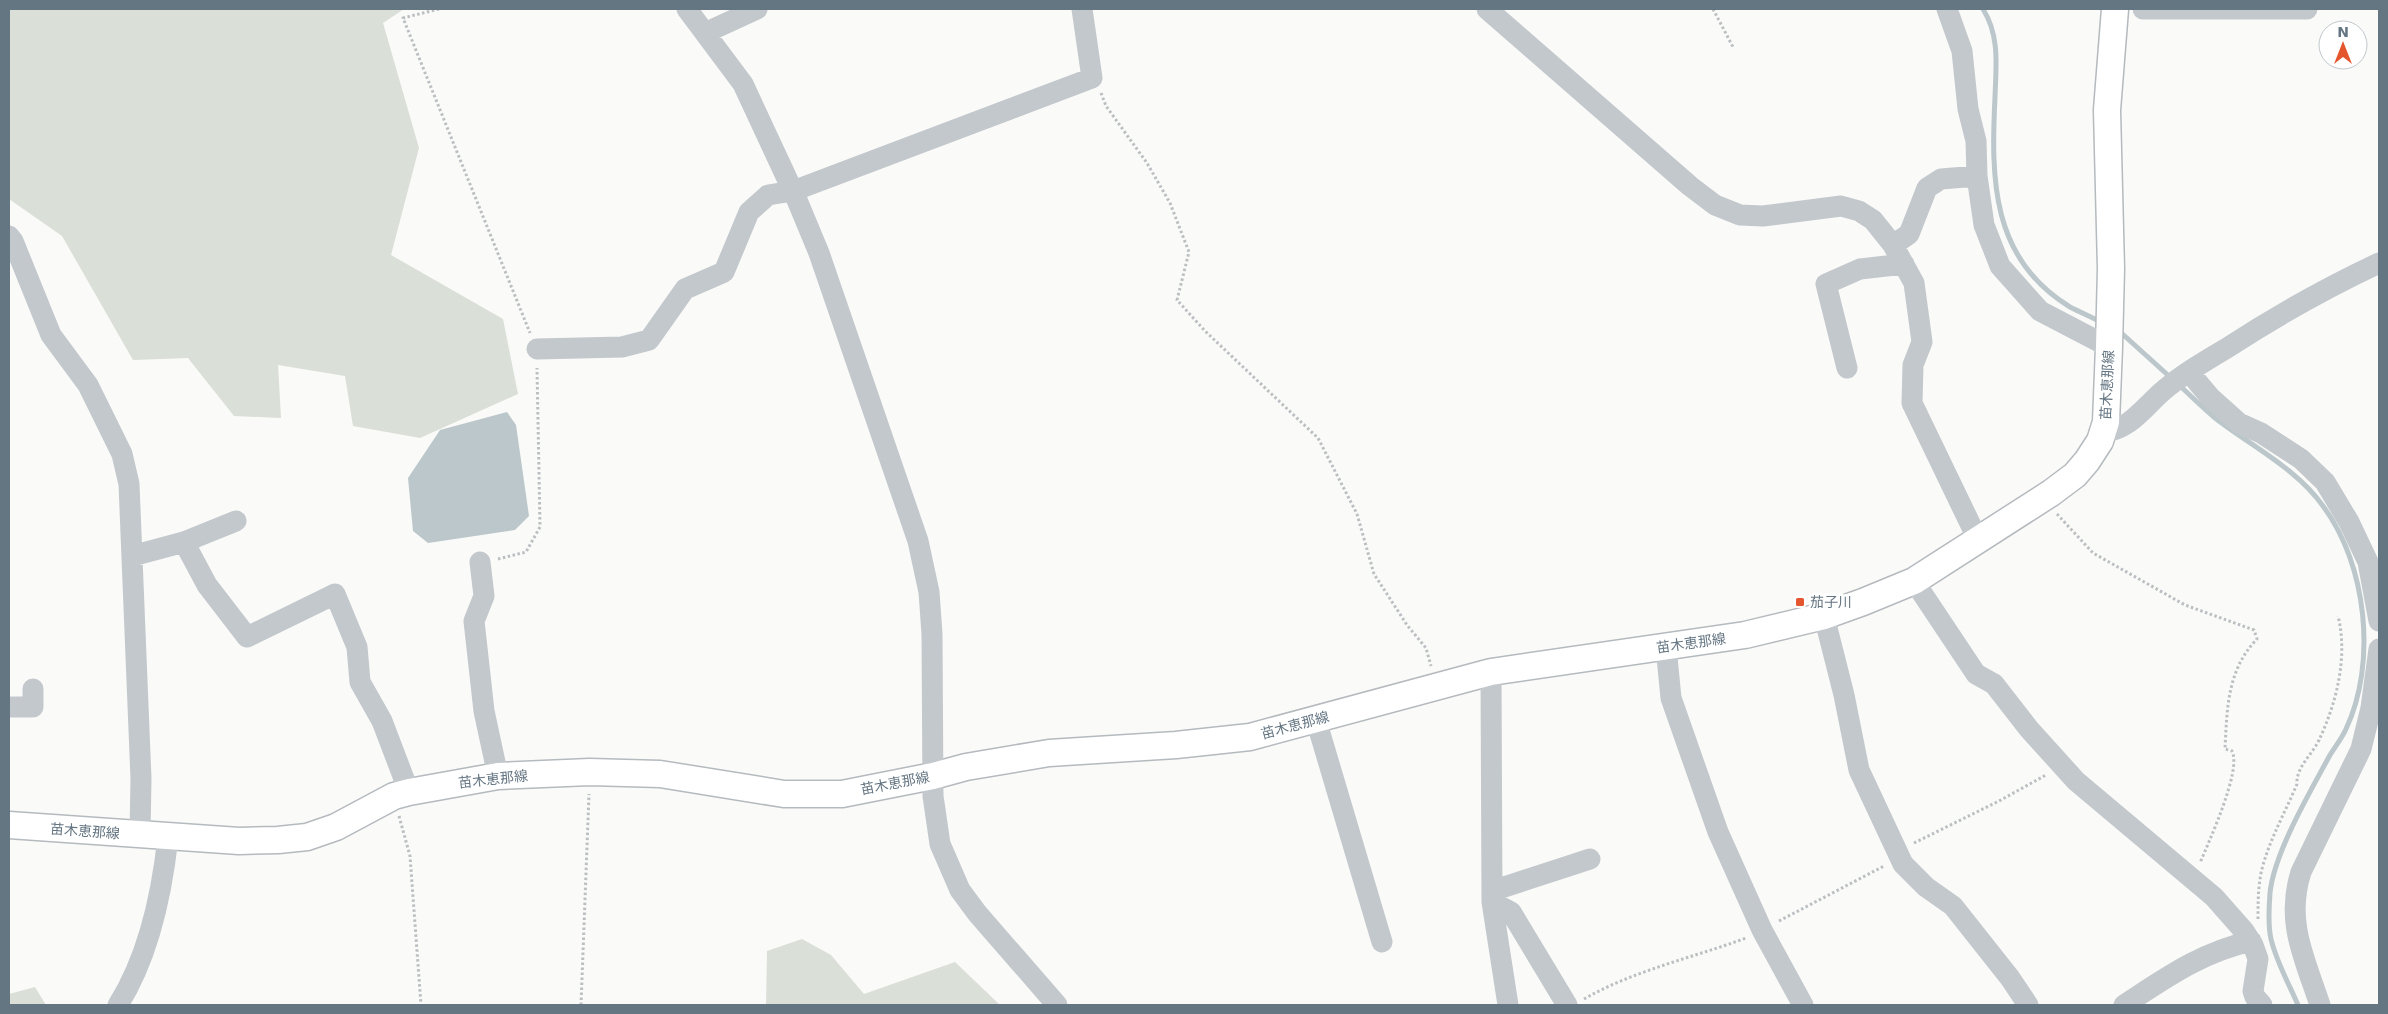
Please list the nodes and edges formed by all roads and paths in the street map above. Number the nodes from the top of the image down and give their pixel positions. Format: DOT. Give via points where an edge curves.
graph roads {
  1 [pos="439,9"];
  2 [pos="687,9"];
  3 [pos="758,9"];
  4 [pos="1082,9"];
  5 [pos="1487,9"];
  6 [pos="1713,9"];
  7 [pos="1947,9"];
  8 [pos="2115,9"];
  9 [pos="2143,9"];
  10 [pos="2308,9"];
  11 [pos="707,32"];
  12 [pos="1733,47"];
  13 [pos="1092,78"];
  14 [pos="1977,176"];
  15 [pos="793,191"];
  16 [pos="9,236"];
  17 [pos="1893,245"];
  18 [pos="2379,263"];
  19 [pos="1904,264"];
  20 [pos="2109,342"];
  21 [pos="537,349"];
  22 [pos="1847,368"];
  23 [pos="2187,373"];
  24 [pos="2103,432"];
  25 [pos="2043,498"];
  26 [pos="236,521"];
  27 [pos="1978,540"];
  28 [pos="184,542"];
  29 [pos="132,556"];
  30 [pos="480,562"];
  31 [pos="1914,581"];
  32 [pos="1824,616"];
  33 [pos="2338,616"];
  34 [pos="2379,620"];
  35 [pos="1666,647"];
  36 [pos="2379,649"];
  37 [pos="1491,672"];
  38 [pos="1436,686"];
  39 [pos="33,689"];
  40 [pos="9,707"];
  41 [pos="1316,720"];
  42 [pos="2062,766"];
  43 [pos="590,772"];
  44 [pos="498,776"];
  45 [pos="933,776"];
  46 [pos="401,794"];
  47 [pos="9,825"];
  48 [pos="140,834"];
  49 [pos="168,836"];
  50 [pos="1899,855"];
  51 [pos="1590,859"];
  52 [pos="2191,878"];
  53 [pos="1492,896"];
  54 [pos="1763,931"];
  55 [pos="2250,940"];
  56 [pos="1382,942"];
  57 [pos="1574,1003"];
  58 [pos="118,1005"];
  59 [pos="421,1005"];
  60 [pos="581,1005"];
  61 [pos="1057,1005"];
  62 [pos="1508,1005"];
  63 [pos="1803,1005"];
  64 [pos="2028,1005"];
  65 [pos="2124,1005"];
  66 [pos="2262,1005"];
  67 [pos="2320,1005"];
  1 -- 21 [label="path" via="403,18"];
  2 -- 11 [label="street"];
  3 -- 11 [label="street"];
  4 -- 13 [label="street"];
  5 -- 17 [label="street" via="1715,205 1740,215 1763,216 1841,206 1859,211 1873,220"];
  6 -- 12 [label="path"];
  7 -- 14 [label="street" via="1962,51 1968,109 1976,141"];
  8 -- 20 [label="main road, 苗木恵那線" via="2107,110 2111,270"];
  9 -- 10 [label="street"];
  11 -- 15 [label="street" via="743,84"];
  13 -- 15 [label="street"];
  13 -- 38 [label="path" via="1106,106 1170,203 1189,252 1177,300 1205,331 1318,438 1357,514 1374,574 1406,624 1426,648"];
  14 -- 17 [label="street" via="1941,179 1927,188 1908,234"];
  14 -- 20 [label="street" via="1984,225 2000,266 2040,311"];
  15 -- 21 [label="street" via="768,195 749,212 724,272 685,289 649,340 622,347"];
  15 -- 45 [label="street" via="819,253 918,541 929,592 932,626"];
  16 -- 29 [label="street" via="52,334 88,385 122,454 129,484"];
  17 -- 19 [label="street"];
  18 -- 23 [label="street" via="2329,286"];
  19 -- 22 [label="street" via="1860,269 1826,284"];
  19 -- 27 [label="street" via="1914,283 1922,342 1913,365 1912,403"];
  20 -- 24 [label="main road, 苗木恵那線"];
  21 -- 30 [label="path" via="540,527 526,552"];
  23 -- 24 [label="street" via="2124,427"];
  23 -- 34 [label="street" via="2238,423 2261,433 2301,459 2325,482 2368,562"];
  24 -- 25 [label="main road, 苗木恵那線" via="2095,450 2081,468"];
  25 -- 27 [label="main road, 苗木恵那線"];
  25 -- 52 [label="path" via="2093,553 2185,604 2254,630 2257,639 2240,661 2228,702 2225,749 2232,750 2235,763 2221,812"];
  26 -- 28 [label="street"];
  27 -- 31 [label="main road, 苗木恵那線"];
  28 -- 29 [label="street"];
  28 -- 46 [label="street" via="206,585 247,637 335,594 357,647 360,682 382,721"];
  29 -- 48 [label="street" via="141,769"];
  30 -- 44 [label="street" via="484,596 474,621 484,711"];
  31 -- 32 [label="main road, 苗木恵那線"];
  31 -- 42 [label="street" via="1976,674 1994,684"];
  32 -- 35 [label="main road, 苗木恵那線" via="1745,635"];
  32 -- 50 [label="street" via="1859,770"];
  33 -- 55 [label="path" via="2343,635 2340,680 2319,740 2296,774 2297,784 2270,844 2261,872 2258,925"];
  35 -- 37 [label="main road, 苗木恵那線"];
  35 -- 54 [label="street" via="1670,698 1718,832"];
  36 -- 67 [label="street" via="2371,708 2361,748 2295,890 2293,912 2299,943"];
  37 -- 38 [label="main road, 苗木恵那線"];
  37 -- 53 [label="street"];
  38 -- 41 [label="main road, 苗木恵那線"];
  39 -- 40 [label="street" via="33,707"];
  41 -- 45 [label="main road, 苗木恵那線" via="1250,737 1049,753"];
  41 -- 56 [label="street"];
  42 -- 50 [label="path"];
  42 -- 52 [label="street"];
  43 -- 44 [label="main road, 苗木恵那線"];
  43 -- 45 [label="main road, 苗木恵那線" via="660,774 800,795 842,794"];
  43 -- 60 [label="path"];
  44 -- 46 [label="main road, 苗木恵那線"];
  45 -- 61 [label="street" via="940,844 960,890"];
  46 -- 49 [label="main road, 苗木恵那線" via="336,827 307,836 239,841"];
  46 -- 59 [label="path" via="410,856"];
  47 -- 48 [label="main road, 苗木恵那線"];
  48 -- 49 [label="main road, 苗木恵那線"];
  49 -- 58 [label="street" via="163,884 146,942 131,985"];
  50 -- 54 [label="path"];
  50 -- 64 [label="street" via="1903,864 1926,887 1953,906"];
  51 -- 53 [label="street"];
  52 -- 55 [label="street" via="2214,897"];
  53 -- 57 [label="street" via="1511,912"];
  53 -- 62 [label="street"];
  54 -- 57 [label="path" via="1647,970"];
  54 -- 63 [label="street"];
  55 -- 65 [label="street" via="2196,959"];
  55 -- 66 [label="street" via="2258,959 2253,990"];
}
